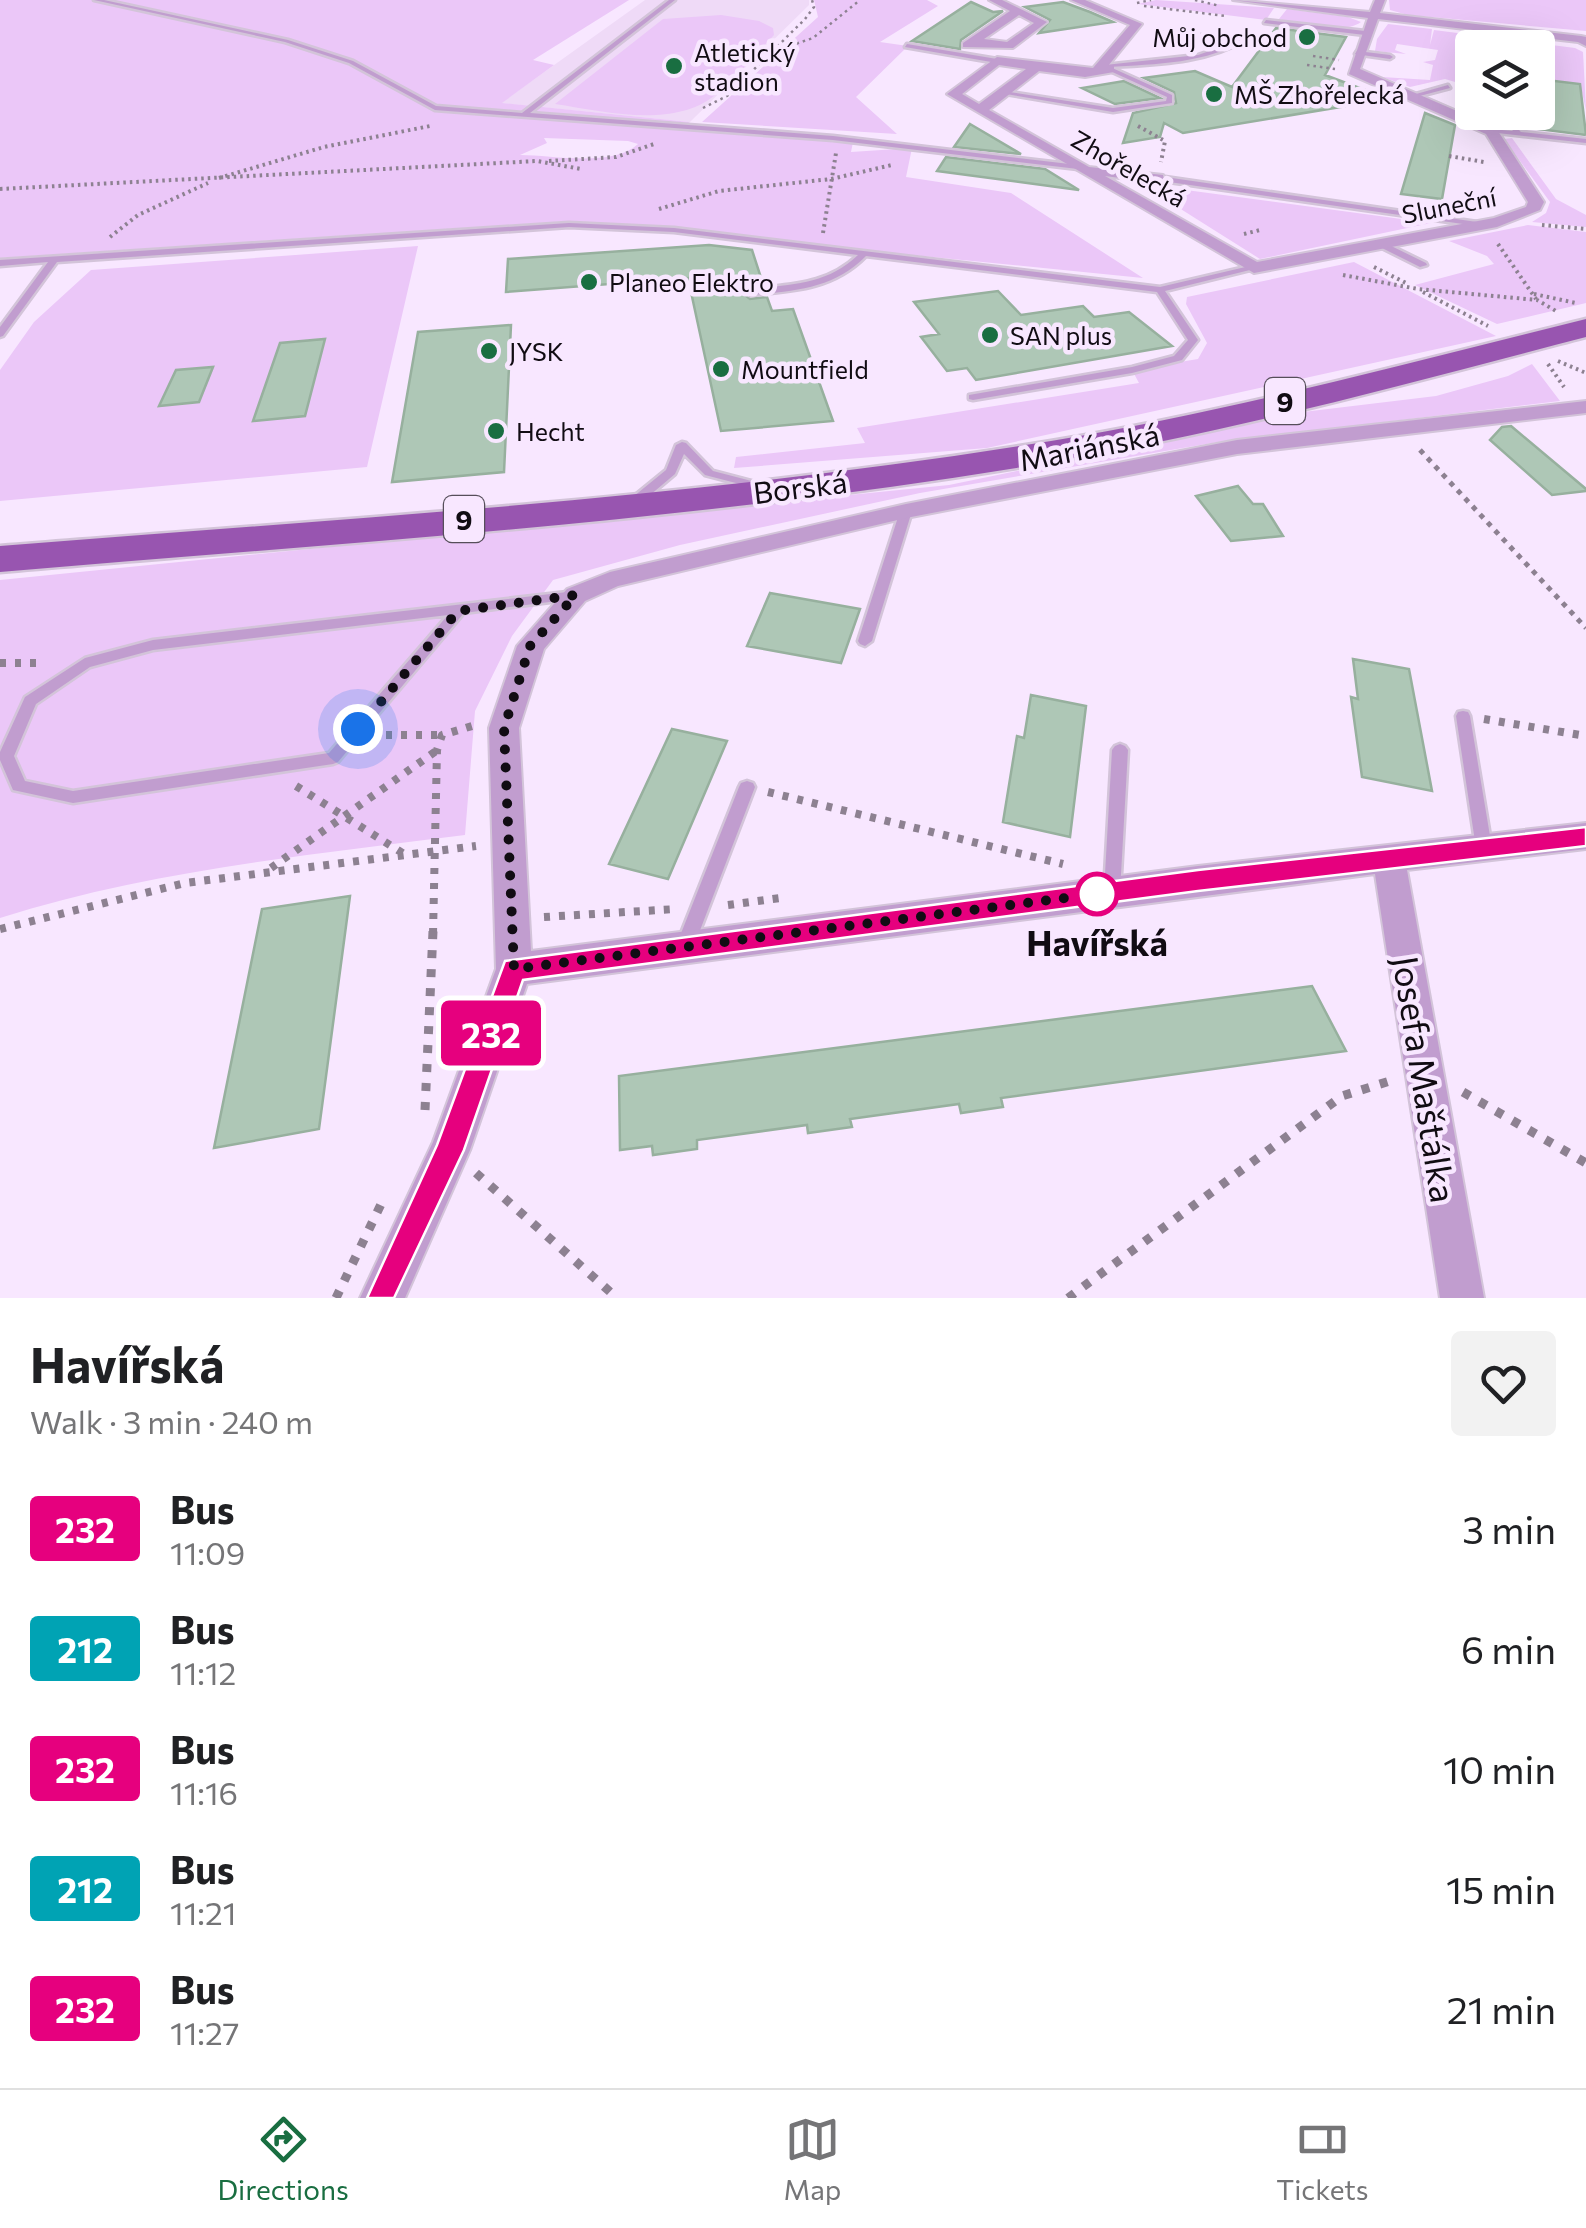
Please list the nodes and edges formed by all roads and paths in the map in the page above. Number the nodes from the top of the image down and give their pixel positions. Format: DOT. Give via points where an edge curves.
graph roads {
  1 [pos="98,0"];
  2 [pos="672,0"];
  3 [pos="812,0"];
  4 [pos="860,0"];
  5 [pos="994,0"];
  6 [pos="1076,0"];
  7 [pos="1195,0"];
  8 [pos="1238,0"];
  9 [pos="1380,0"];
  10 [pos="1216,2"];
  11 [pos="1131,4"];
  12 [pos="1018,10"];
  13 [pos="1372,16"];
  14 [pos="1266,22"];
  15 [pos="1134,30"];
  16 [pos="1365,34"];
  17 [pos="1248,37"];
  18 [pos="1584,39"];
  19 [pos="974,41"];
  20 [pos="907,46"];
  21 [pos="960,50"];
  22 [pos="770,53"];
  23 [pos="1356,53"];
  24 [pos="1313,56"];
  25 [pos="1390,57"];
  26 [pos="1340,60"];
  27 [pos="997,61"];
  28 [pos="1307,65"];
  29 [pos="1036,68"];
  30 [pos="1104,68"];
  31 [pos="1342,70"];
  32 [pos="1448,87"];
  33 [pos="1003,93"];
  34 [pos="1412,96"];
  35 [pos="708,107"];
  36 [pos="1106,109"];
  37 [pos="980,110"];
  38 [pos="694,111"];
  39 [pos="490,113"];
  40 [pos="522,116"];
  41 [pos="684,126"];
  42 [pos="1516,130"];
  43 [pos="1491,131"];
  44 [pos="1520,134"];
  45 [pos="833,138"];
  46 [pos="1586,141"];
  47 [pos="946,150"];
  48 [pos="1449,156"];
  49 [pos="537,161"];
  50 [pos="1500,164"];
  51 [pos="1078,168"];
  52 [pos="582,170"];
  53 [pos="1158,178"];
  54 [pos="831,179"];
  55 [pos="211,181"];
  56 [pos="0,190"];
  57 [pos="1527,224"];
  58 [pos="1484,225"];
  59 [pos="601,227"];
  60 [pos="1586,230"];
  61 [pos="822,239"];
  62 [pos="1381,244"];
  63 [pos="1342,251"];
  64 [pos="864,252"];
  65 [pos="87,258"];
  66 [pos="55,259"];
  67 [pos="1298,260"];
  68 [pos="0,263"];
  69 [pos="1423,265"];
  70 [pos="1254,268"];
  71 [pos="1418,289"];
  72 [pos="1160,290"];
  73 [pos="750,292"];
  74 [pos="1533,294"];
  75 [pos="1586,305"];
  76 [pos="1586,328"];
  77 [pos="0,334"];
  78 [pos="1522,344"];
  79 [pos="1586,373"];
  80 [pos="973,396"];
  81 [pos="1582,408"];
  82 [pos="1408,438"];
  83 [pos="772,490"];
  84 [pos="632,505"];
  85 [pos="906,512"];
  86 [pos="0,558"];
  87 [pos="576,595"];
  88 [pos="458,611"];
  89 [pos="1586,628"];
  90 [pos="865,641"];
  91 [pos="1463,716"];
  92 [pos="481,724"];
  93 [pos="386,734"];
  94 [pos="442,736"];
  95 [pos="1586,736"];
  96 [pos="437,750"];
  97 [pos="1120,750"];
  98 [pos="296,785"];
  99 [pos="747,787"];
  100 [pos="343,817"];
  101 [pos="1586,836"];
  102 [pos="506,842"];
  103 [pos="1484,848"];
  104 [pos="437,851"];
  105 [pos="404,854"];
  106 [pos="1390,860"];
  107 [pos="1063,864"];
  108 [pos="1025,869"];
  109 [pos="268,870"];
  110 [pos="1113,875"];
  111 [pos="795,896"];
  112 [pos="536,905"];
  113 [pos="700,908"];
  114 [pos="0,929"];
  115 [pos="685,947"];
  116 [pos="514,969"];
  117 [pos="1424,1070"];
  118 [pos="424,1113"];
  119 [pos="433,1140"];
  120 [pos="1586,1163"];
  121 [pos="392,1180"];
  122 [pos="336,1298"];
  123 [pos="382,1298"];
  124 [pos="617,1298"];
  125 [pos="1068,1298"];
  126 [pos="1462,1298"];
  1 -- 39 [label="lane" via="286,41 350,62 434,108"];
  2 -- 40 [label="lane"];
  3 -- 22 [label="path" via="810,12"];
  4 -- 22 [label="path" via="814,38"];
  5 -- 12 [label="street"];
  6 -- 15 [label="street" via="1133,20"];
  7 -- 10 [label="path"];
  8 -- 13 [label="street"];
  9 -- 13 [label="street"];
  11 -- 14 [label="path"];
  12 -- 19 [label="street"];
  12 -- 19 [label="street" via="1042,22 1009,46"];
  13 -- 16 [label="street"];
  13 -- 18 [label="street"];
  14 -- 16 [label="lane"];
  15 -- 17 [label="path"];
  15 -- 30 [label="street"];
  16 -- 23 [label="street"];
  17 -- 30 [label="lane" via="1206,54"];
  19 -- 21 [label="street"];
  20 -- 27 [label="lane"];
  22 -- 35 [label="path"];
  23 -- 25 [label="lane"];
  23 -- 34 [label="street" via="1353,70"];
  24 -- 26 [label="path"];
  27 -- 29 [label="street, Zhořelecká"];
  27 -- 37 [label="street" via="953,94"];
  28 -- 31 [label="path"];
  29 -- 30 [label="street, Zhořelecká"];
  29 -- 33 [label="street"];
  30 -- 36 [label="lane, Zhořelecká" via="1170,96 1169,103 1147,109"];
  32 -- 34 [label="lane"];
  33 -- 36 [label="lane, Zhořelecká"];
  33 -- 37 [label="street"];
  34 -- 43 [label="street"];
  35 -- 38 [label="path"];
  35 -- 41 [label="path"];
  36 -- 53 [label="path" via="1165,141"];
  37 -- 51 [label="street, Zhořelecká"];
  39 -- 40 [label="lane"];
  39 -- 55 [label="path" via="324,146"];
  40 -- 41 [label="lane"];
  41 -- 45 [label="lane"];
  41 -- 49 [label="path" via="639,152"];
  42 -- 44 [label="lane"];
  43 -- 44 [label="lane"];
  43 -- 58 [label="street, Sluneční" via="1536,202 1520,216"];
  44 -- 46 [label="lane"];
  45 -- 47 [label="lane"];
  45 -- 54 [label="path"];
  47 -- 51 [label="lane"];
  47 -- 54 [label="path"];
  48 -- 50 [label="path"];
  49 -- 52 [label="path"];
  49 -- 55 [label="path"];
  51 -- 53 [label="street"];
  51 -- 70 [label="street, Zhořelecká"];
  53 -- 58 [label="lane"];
  54 -- 59 [label="path" via="719,191"];
  54 -- 61 [label="path"];
  55 -- 56 [label="path"];
  55 -- 65 [label="path" via="138,216"];
  57 -- 60 [label="path"];
  58 -- 62 [label="street, Sluneční"];
  58 -- 74 [label="path"];
  59 -- 64 [label="lane"];
  59 -- 65 [label="lane"];
  62 -- 63 [label="street, Sluneční"];
  62 -- 69 [label="lane"];
  63 -- 67 [label="street, Sluneční"];
  63 -- 71 [label="path"];
  64 -- 72 [label="lane"];
  64 -- 73 [label="lane" via="824,284"];
  65 -- 66 [label="lane"];
  66 -- 68 [label="lane"];
  66 -- 77 [label="lane"];
  67 -- 70 [label="street, Sluneční"];
  67 -- 71 [label="path"];
  70 -- 72 [label="lane"];
  71 -- 74 [label="path" via="1537,300"];
  71 -- 78 [label="path"];
  72 -- 80 [label="lane" via="1193,340 1178,358"];
  74 -- 75 [label="path"];
  76 -- 78 [label="main road, Borská / 9"];
  78 -- 83 [label="main road, Borská / 9" via="1077,447"];
  79 -- 81 [label="path" via="1542,355"];
  81 -- 85 [label="street, Mariánská" via="1236,448"];
  82 -- 89 [label="path"];
  83 -- 84 [label="main road, Borská / 9"];
  83 -- 84 [label="lane" via="709,473 682,445 671,472"];
  84 -- 86 [label="main road, Borská / 9"];
  85 -- 87 [label="street, Mariánská" via="610,580"];
  85 -- 90 [label="lane"];
  87 -- 88 [label="lane"];
  87 -- 102 [label="street" via="530,646 504,728"];
  88 -- 88 [label="lane" via="153,645 85,664 30,701 6,756 19,786 73,797 334,758"];
  91 -- 95 [label="path"];
  91 -- 103 [label="lane"];
  92 -- 94 [label="path"];
  93 -- 94 [label="path"];
  94 -- 96 [label="path"];
  96 -- 100 [label="path"];
  96 -- 104 [label="path"];
  97 -- 110 [label="lane"];
  98 -- 100 [label="path"];
  99 -- 107 [label="path"];
  99 -- 113 [label="lane"];
  100 -- 105 [label="path"];
  100 -- 109 [label="path"];
  101 -- 103 [label="street"];
  102 -- 104 [label="path"];
  102 -- 116 [label="street"];
  103 -- 106 [label="street"];
  104 -- 105 [label="path"];
  104 -- 118 [label="path"];
  105 -- 109 [label="path"];
  106 -- 110 [label="street"];
  106 -- 117 [label="street, Josefa Maštálka"];
  107 -- 108 [label="path"];
  107 -- 110 [label="path"];
  109 -- 114 [label="path" via="185,882"];
  110 -- 115 [label="street"];
  111 -- 113 [label="path"];
  112 -- 113 [label="path" via="544,916"];
  113 -- 115 [label="lane"];
  115 -- 116 [label="street"];
  116 -- 119 [label="street"];
  117 -- 120 [label="path"];
  117 -- 125 [label="path" via="1342,1096"];
  117 -- 126 [label="street, Josefa Maštálka"];
  118 -- 119 [label="path"];
  118 -- 119 [label="path"];
  119 -- 123 [label="street"];
  119 -- 124 [label="path"];
  121 -- 122 [label="path"];
}
